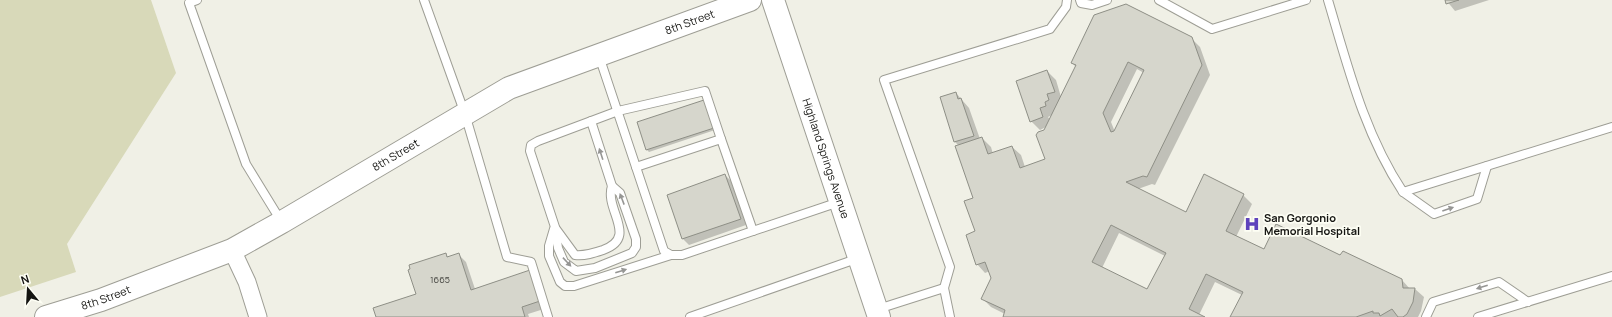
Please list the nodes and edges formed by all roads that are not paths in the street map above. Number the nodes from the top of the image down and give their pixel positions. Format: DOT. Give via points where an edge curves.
graph roads {
  1 [pos="197,0"];
  2 [pos="424,0"];
  3 [pos="750,0"];
  4 [pos="773,0"];
  5 [pos="1067,0"];
  6 [pos="1080,0"];
  7 [pos="1107,0"];
  8 [pos="1159,0"];
  9 [pos="1306,0"];
  10 [pos="1328,0"];
  11 [pos="188,1"];
  12 [pos="599,55"];
  13 [pos="618,111"];
  14 [pos="465,114"];
  15 [pos="591,121"];
  16 [pos="1612,126"];
  17 [pos="721,139"];
  18 [pos="1487,166"];
  19 [pos="636,167"];
  20 [pos="612,186"];
  21 [pos="1403,192"];
  22 [pos="841,202"];
  23 [pos="282,222"];
  24 [pos="555,227"];
  25 [pos="753,231"];
  26 [pos="232,250"];
  27 [pos="671,255"];
  28 [pos="859,258"];
  29 [pos="1612,276"];
  30 [pos="944,288"];
  31 [pos="1528,302"];
  32 [pos="878,313"];
  33 [pos="705,314"];
  34 [pos="46,317"];
  35 [pos="258,317"];
  36 [pos="548,317"];
  37 [pos="690,317"];
  38 [pos="950,317"];
  39 [pos="1426,317"];
  40 [pos="1478,317"];
  1 -- 11 [label="lane"];
  2 -- 14 [label="lane"];
  3 -- 12 [label="street, 8th Street"];
  4 -- 22 [label="street, Highland Springs Avenue"];
  5 -- 30 [label="lane" via="1066,7 1050,29 884,80 950,267"];
  6 -- 7 [label="lane" via="1081,3 1092,5"];
  8 -- 9 [label="lane" via="1212,29"];
  10 -- 21 [label="lane" via="1361,108 1386,166"];
  11 -- 23 [label="lane" via="246,164"];
  12 -- 13 [label="lane"];
  12 -- 14 [label="street, 8th Street" via="509,88"];
  13 -- 15 [label="lane"];
  13 -- 17 [label="lane" via="705,91"];
  13 -- 19 [label="lane"];
  14 -- 23 [label="street, 8th Street"];
  14 -- 36 [label="lane" via="508,257 531,262"];
  20 -- 15 [label="lane, one-way"];
  15 -- 24 [label="lane" via="531,145 530,151"];
  16 -- 18 [label="lane"];
  17 -- 19 [label="lane"];
  17 -- 25 [label="lane"];
  18 -- 21 [label="lane"];
  21 -- 18 [label="lane, one-way" via="1434,214 1477,199"];
  19 -- 27 [label="lane" via="664,251"];
  20 -- 24 [label="lane" via="610,192 620,230 615,244 593,253 576,255"];
  24 -- 20 [label="lane, one-way" via="558,248 564,262 576,271 595,268 632,252 636,246 636,239 620,193"];
  22 -- 25 [label="lane"];
  22 -- 28 [label="street, Highland Springs Avenue"];
  23 -- 26 [label="street, 8th Street"];
  24 -- 27 [label="lane, one-way" via="549,246 549,256 560,282 566,286 574,286"];
  25 -- 27 [label="lane" via="682,255"];
  26 -- 34 [label="street, 8th Street" via="101,300"];
  26 -- 35 [label="street" via="248,282"];
  28 -- 32 [label="street, Highland Springs Avenue"];
  28 -- 33 [label="lane"];
  29 -- 31 [label="lane"];
  30 -- 32 [label="lane"];
  30 -- 38 [label="lane"];
  31 -- 39 [label="lane, one-way" via="1499,282 1434,302"];
  31 -- 40 [label="lane"];
  33 -- 37 [label="lane"];
}
